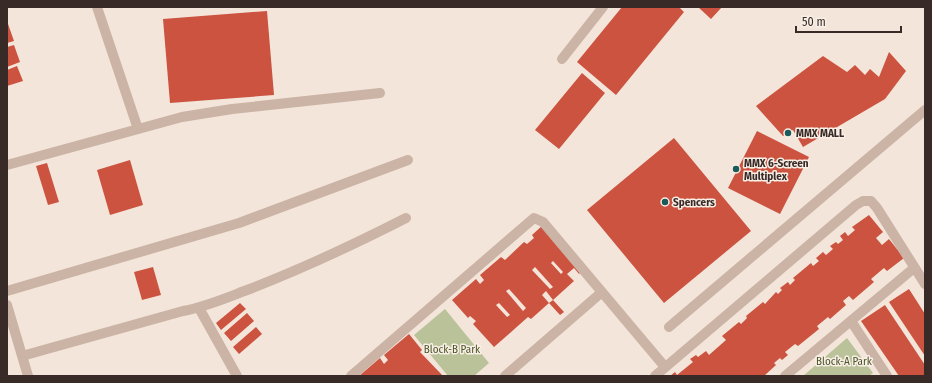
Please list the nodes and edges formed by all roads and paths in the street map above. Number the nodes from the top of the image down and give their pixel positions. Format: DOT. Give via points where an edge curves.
graph roads {
  1 [pos="97,7"];
  2 [pos="603,7"];
  3 [pos="562,59"];
  4 [pos="380,93"];
  5 [pos="925,110"];
  6 [pos="138,129"];
  7 [pos="408,160"];
  8 [pos="7,165"];
  9 [pos="406,218"];
  10 [pos="914,268"];
  11 [pos="925,284"];
  12 [pos="7,291"];
  13 [pos="602,292"];
  14 [pos="7,305"];
  15 [pos="199,308"];
  16 [pos="851,321"];
  17 [pos="669,327"];
  18 [pos="22,356"];
  19 [pos="664,367"];
  20 [pos="28,376"];
  21 [pos="237,376"];
  22 [pos="351,376"];
  23 [pos="505,376"];
  24 [pos="655,376"];
  25 [pos="785,376"];
  26 [pos="887,376"];
  1 -- 6 [label="street"];
  2 -- 3 [label="street"];
  4 -- 6 [label="street" via="210,111"];
  5 -- 17 [label="street"];
  6 -- 8 [label="street"];
  7 -- 12 [label="street" via="239,223"];
  9 -- 15 [label="street" via="298,268"];
  10 -- 11 [label="street"];
  10 -- 16 [label="street"];
  10 -- 19 [label="street" via="877,208 871,201 863,201"];
  13 -- 19 [label="street"];
  13 -- 22 [label="street" via="543,222 534,218"];
  13 -- 23 [label="street"];
  14 -- 18 [label="street"];
  15 -- 18 [label="street"];
  15 -- 21 [label="street"];
  16 -- 25 [label="street"];
  16 -- 26 [label="street"];
  18 -- 20 [label="street"];
  19 -- 24 [label="street"];
}
